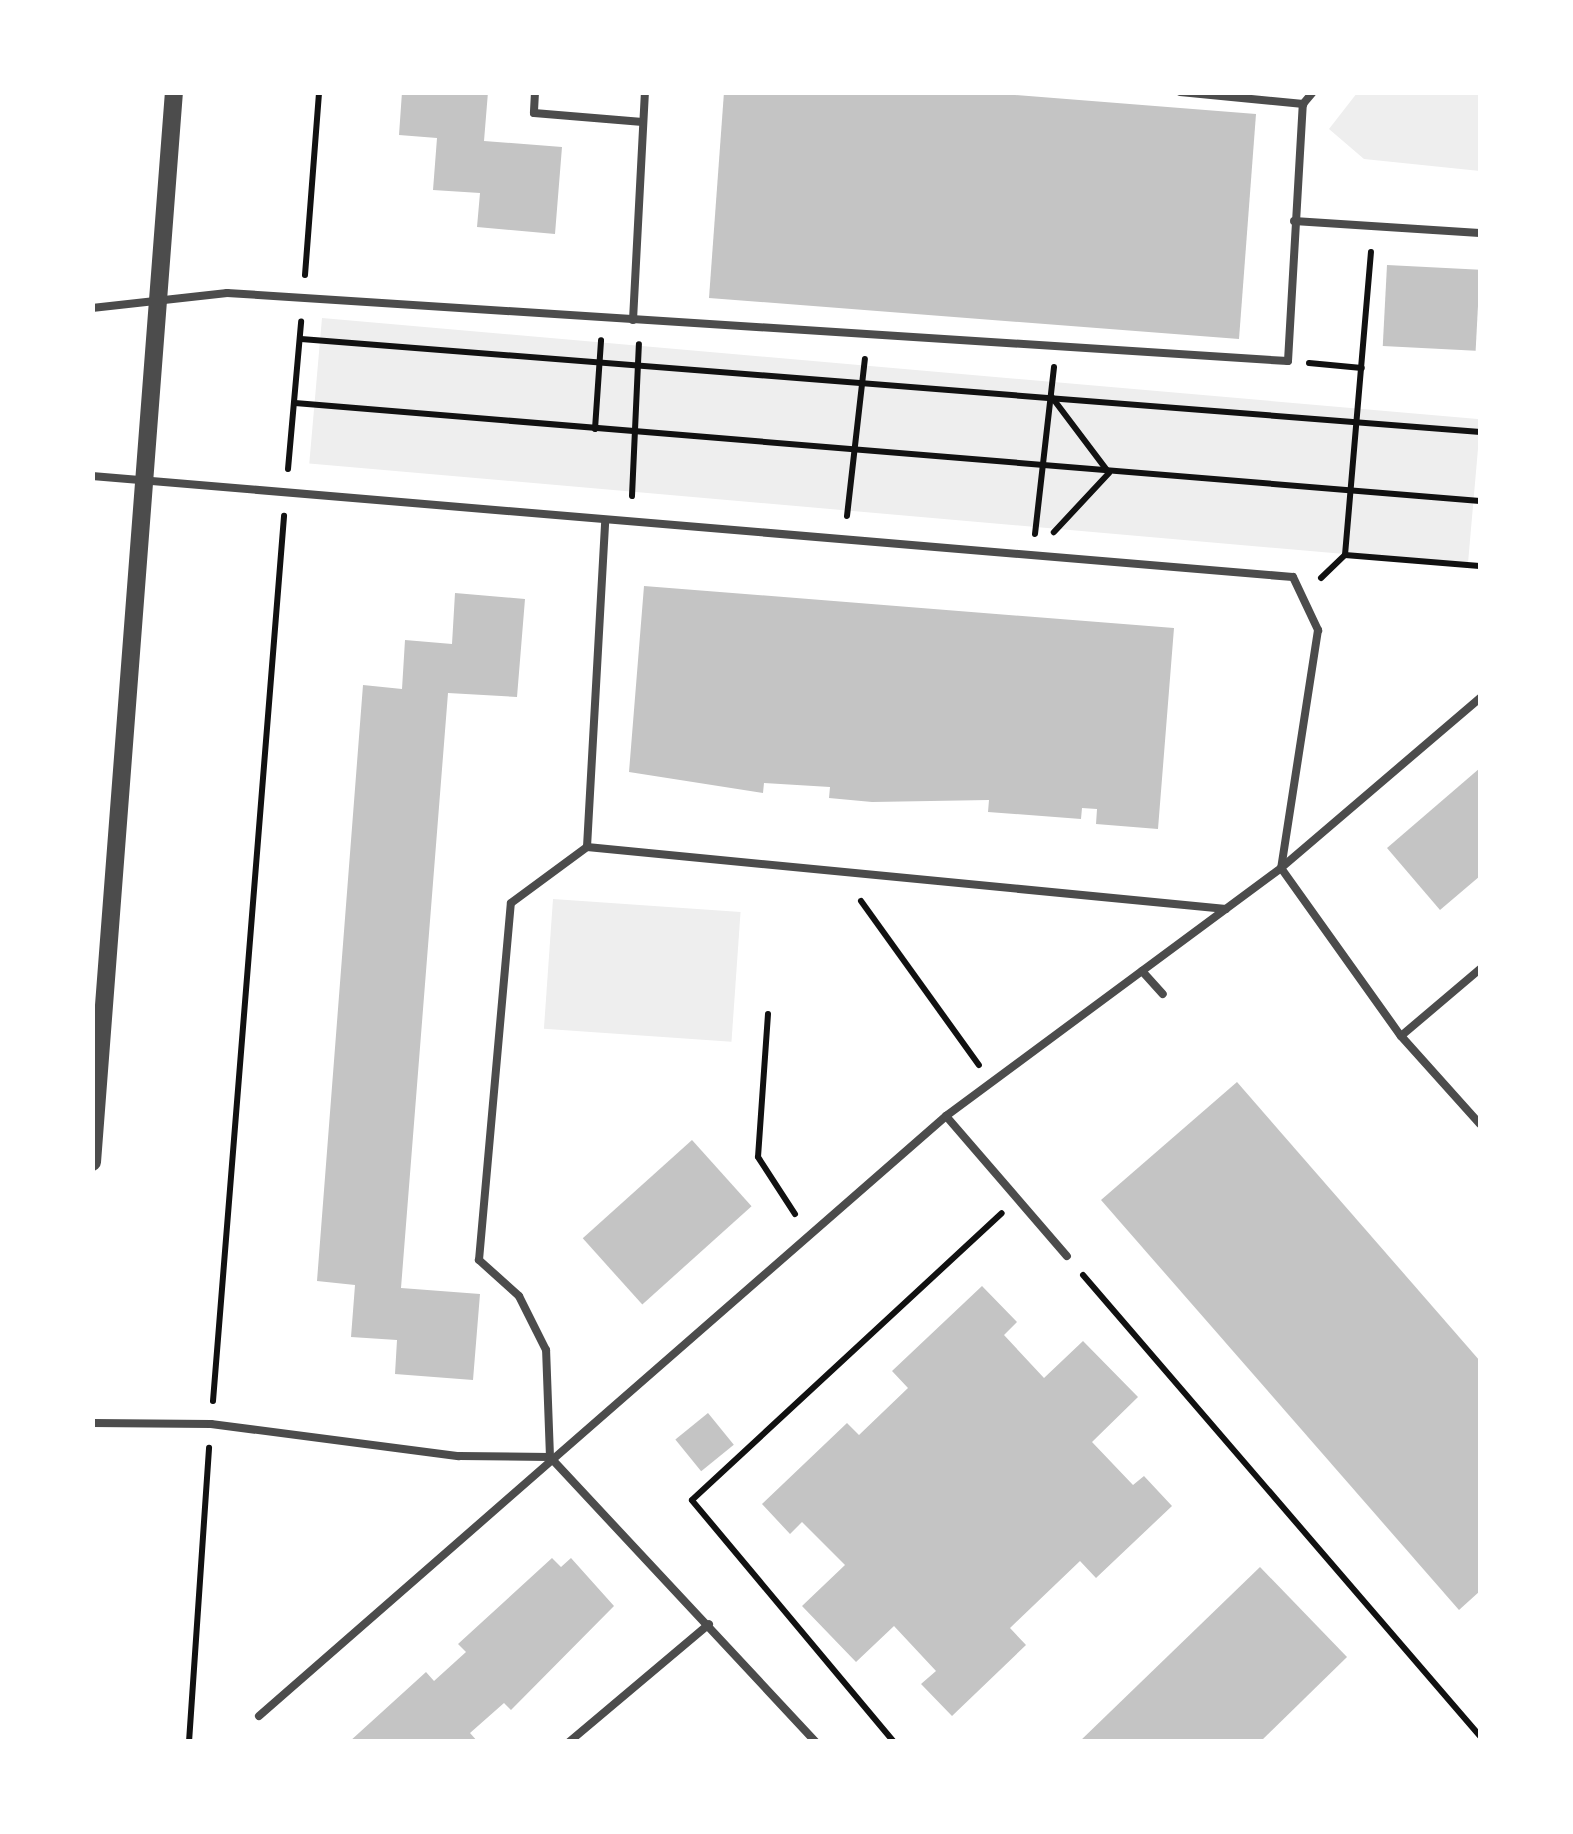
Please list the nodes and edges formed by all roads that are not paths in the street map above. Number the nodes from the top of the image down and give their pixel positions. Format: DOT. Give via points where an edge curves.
graph roads {
  1 [pos="174,92"];
  2 [pos="535,92"];
  3 [pos="645,92"];
  4 [pos="1180,92"];
  5 [pos="1313,92"];
  6 [pos="1303,104"];
  7 [pos="643,122"];
  8 [pos="1294,220"];
  9 [pos="1480,232"];
  10 [pos="158,302"];
  11 [pos="92,308"];
  12 [pos="637,320"];
  13 [pos="92,476"];
  14 [pos="144,478"];
  15 [pos="605,521"];
  16 [pos="1480,698"];
  17 [pos="587,848"];
  18 [pos="1281,868"];
  19 [pos="1226,909"];
  20 [pos="1480,969"];
  21 [pos="1142,970"];
  22 [pos="1162,994"];
  23 [pos="1402,1036"];
  24 [pos="946,1116"];
  25 [pos="1480,1124"];
  26 [pos="92,1162"];
  27 [pos="1067,1256"];
  28 [pos="92,1423"];
  29 [pos="550,1457"];
  30 [pos="709,1624"];
  31 [pos="258,1716"];
  32 [pos="569,1742"];
  33 [pos="816,1742"];
  1 -- 10 [label="street"];
  2 -- 7 [label="lane" via="534,114"];
  3 -- 7 [label="lane"];
  4 -- 6 [label="lane"];
  5 -- 6 [label="lane"];
  6 -- 8 [label="lane"];
  7 -- 12 [label="lane"];
  8 -- 9 [label="lane"];
  8 -- 12 [label="lane" via="1288,361"];
  10 -- 11 [label="lane"];
  10 -- 12 [label="lane" via="227,293"];
  10 -- 14 [label="street"];
  13 -- 14 [label="lane"];
  14 -- 15 [label="lane" via="286,486"];
  14 -- 26 [label="street"];
  15 -- 17 [label="lane"];
  15 -- 18 [label="lane" via="1293,578 1318,630"];
  16 -- 18 [label="lane"];
  17 -- 19 [label="lane"];
  17 -- 29 [label="lane" via="511,903 479,1260 519,1296 546,1350"];
  18 -- 19 [label="lane"];
  18 -- 23 [label="lane"];
  19 -- 21 [label="lane"];
  20 -- 23 [label="lane"];
  21 -- 22 [label="lane"];
  21 -- 24 [label="lane"];
  23 -- 25 [label="lane"];
  24 -- 27 [label="lane"];
  24 -- 29 [label="lane" via="813,1240"];
  28 -- 29 [label="lane" via="211,1424 459,1456"];
  29 -- 30 [label="lane"];
  29 -- 31 [label="lane"];
  30 -- 32 [label="lane"];
  30 -- 33 [label="lane"];
}
